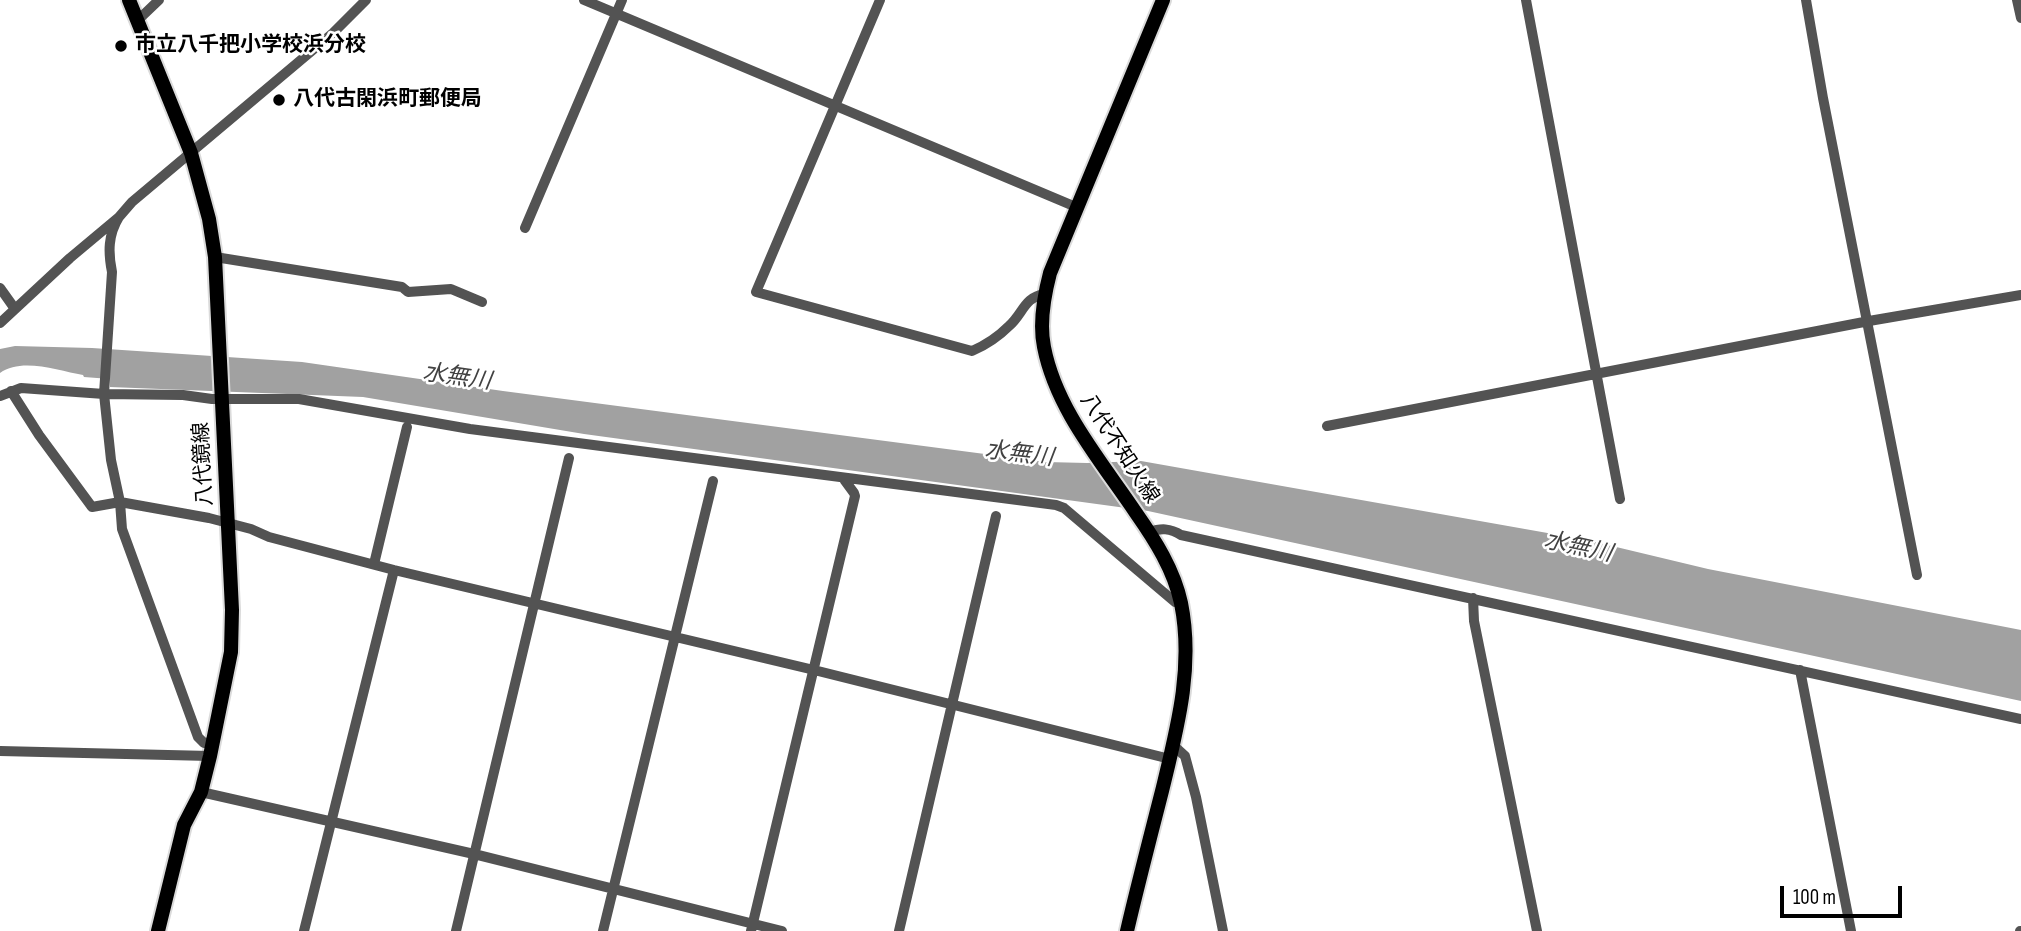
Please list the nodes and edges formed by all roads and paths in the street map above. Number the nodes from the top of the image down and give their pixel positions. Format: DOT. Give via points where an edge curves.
graph roads {
  1 [pos="129,0"];
  2 [pos="159,0"];
  3 [pos="366,0"];
  4 [pos="584,0"];
  5 [pos="622,0"];
  6 [pos="880,0"];
  7 [pos="1163,0"];
  8 [pos="1526,0"];
  9 [pos="1806,0"];
  10 [pos="2017,0"];
  11 [pos="617,13"];
  12 [pos="2021,18"];
  13 [pos="137,21"];
  14 [pos="835,106"];
  15 [pos="191,153"];
  16 [pos="1076,207"];
  17 [pos="119,217"];
  18 [pos="525,228"];
  19 [pos="215,257"];
  20 [pos="0,288"];
  21 [pos="1045,294"];
  22 [pos="2021,295"];
  23 [pos="482,302"];
  24 [pos="15,309"];
  25 [pos="1869,321"];
  26 [pos="0,323"];
  27 [pos="1597,373"];
  28 [pos="11,391"];
  29 [pos="104,394"];
  30 [pos="0,397"];
  31 [pos="222,398"];
  32 [pos="1326,425"];
  33 [pos="407,427"];
  34 [pos="569,458"];
  35 [pos="843,478"];
  36 [pos="713,481"];
  37 [pos="1620,499"];
  38 [pos="120,502"];
  39 [pos="996,516"];
  40 [pos="228,524"];
  41 [pos="1147,529"];
  42 [pos="374,564"];
  43 [pos="394,570"];
  44 [pos="1917,575"];
  45 [pos="1473,598"];
  46 [pos="1180,602"];
  47 [pos="535,604"];
  48 [pos="676,637"];
  49 [pos="814,670"];
  50 [pos="1800,670"];
  51 [pos="952,705"];
  52 [pos="2021,719"];
  53 [pos="211,749"];
  54 [pos="0,751"];
  55 [pos="1172,752"];
  56 [pos="201,792"];
  57 [pos="332,820"];
  58 [pos="474,854"];
  59 [pos="614,889"];
  60 [pos="752,927"];
  61 [pos="158,931"];
  62 [pos="304,931"];
  63 [pos="456,931"];
  64 [pos="603,931"];
  65 [pos="782,931"];
  66 [pos="899,931"];
  67 [pos="1127,931"];
  68 [pos="1223,931"];
  69 [pos="1537,931"];
  70 [pos="1851,931"];
  1 -- 13 [label="main road, 八代鏡線"];
  2 -- 13 [label="street"];
  3 -- 15 [label="street"];
  4 -- 11 [label="street"];
  5 -- 11 [label="street"];
  6 -- 14 [label="street"];
  7 -- 16 [label="main road, 八代不知火線"];
  8 -- 27 [label="street"];
  9 -- 25 [label="street"];
  10 -- 12 [label="street"];
  11 -- 14 [label="street"];
  11 -- 18 [label="street"];
  13 -- 15 [label="main road, 八代鏡線"];
  14 -- 16 [label="street"];
  14 -- 21 [label="street" via="756,292 972,351 1012,324 1028,301"];
  15 -- 17 [label="street"];
  15 -- 19 [label="main road, 八代鏡線"];
  16 -- 21 [label="main road, 八代不知火線"];
  17 -- 24 [label="street"];
  17 -- 29 [label="street" via="111,231"];
  19 -- 23 [label="street" via="402,286 408,292 451,289"];
  19 -- 31 [label="main road, 八代鏡線"];
  20 -- 24 [label="street"];
  21 -- 41 [label="main road, 八代不知火線" via="1043,345 1060,397"];
  22 -- 25 [label="street"];
  24 -- 26 [label="street"];
  25 -- 27 [label="street"];
  25 -- 44 [label="street"];
  27 -- 32 [label="street"];
  27 -- 37 [label="street"];
  28 -- 29 [label="street"];
  28 -- 30 [label="street"];
  28 -- 38 [label="street" via="92,507"];
  29 -- 31 [label="street"];
  29 -- 38 [label="street"];
  31 -- 35 [label="street" via="299,399 470,429"];
  31 -- 40 [label="main road, 八代鏡線"];
  33 -- 42 [label="street"];
  34 -- 47 [label="street"];
  35 -- 46 [label="street" via="1056,505"];
  35 -- 49 [label="street" via="855,496"];
  36 -- 48 [label="street"];
  38 -- 40 [label="street"];
  38 -- 53 [label="street" via="122,529 198,737"];
  39 -- 51 [label="street"];
  40 -- 42 [label="street"];
  40 -- 53 [label="main road, 八代鏡線" via="231,652"];
  41 -- 45 [label="street" via="1174,530 1236,549"];
  41 -- 46 [label="main road, 八代不知火線"];
  42 -- 43 [label="street"];
  43 -- 47 [label="street"];
  43 -- 57 [label="street"];
  45 -- 50 [label="street"];
  45 -- 69 [label="street"];
  46 -- 55 [label="main road, 八代不知火線" via="1185,689"];
  47 -- 48 [label="street"];
  47 -- 58 [label="street"];
  48 -- 49 [label="street"];
  48 -- 59 [label="street"];
  49 -- 51 [label="street"];
  49 -- 60 [label="street"];
  50 -- 52 [label="street"];
  50 -- 70 [label="street"];
  51 -- 55 [label="street"];
  51 -- 66 [label="street"];
  53 -- 54 [label="street"];
  53 -- 56 [label="main road, 八代鏡線"];
  55 -- 67 [label="main road, 八代不知火線"];
  55 -- 68 [label="street" via="1185,756"];
  56 -- 57 [label="street"];
  56 -- 61 [label="main road, 八代鏡線" via="184,825"];
  57 -- 58 [label="street"];
  57 -- 62 [label="street"];
  58 -- 59 [label="street"];
  58 -- 63 [label="street"];
  59 -- 60 [label="street"];
  59 -- 64 [label="street"];
  60 -- 65 [label="street"];
}
